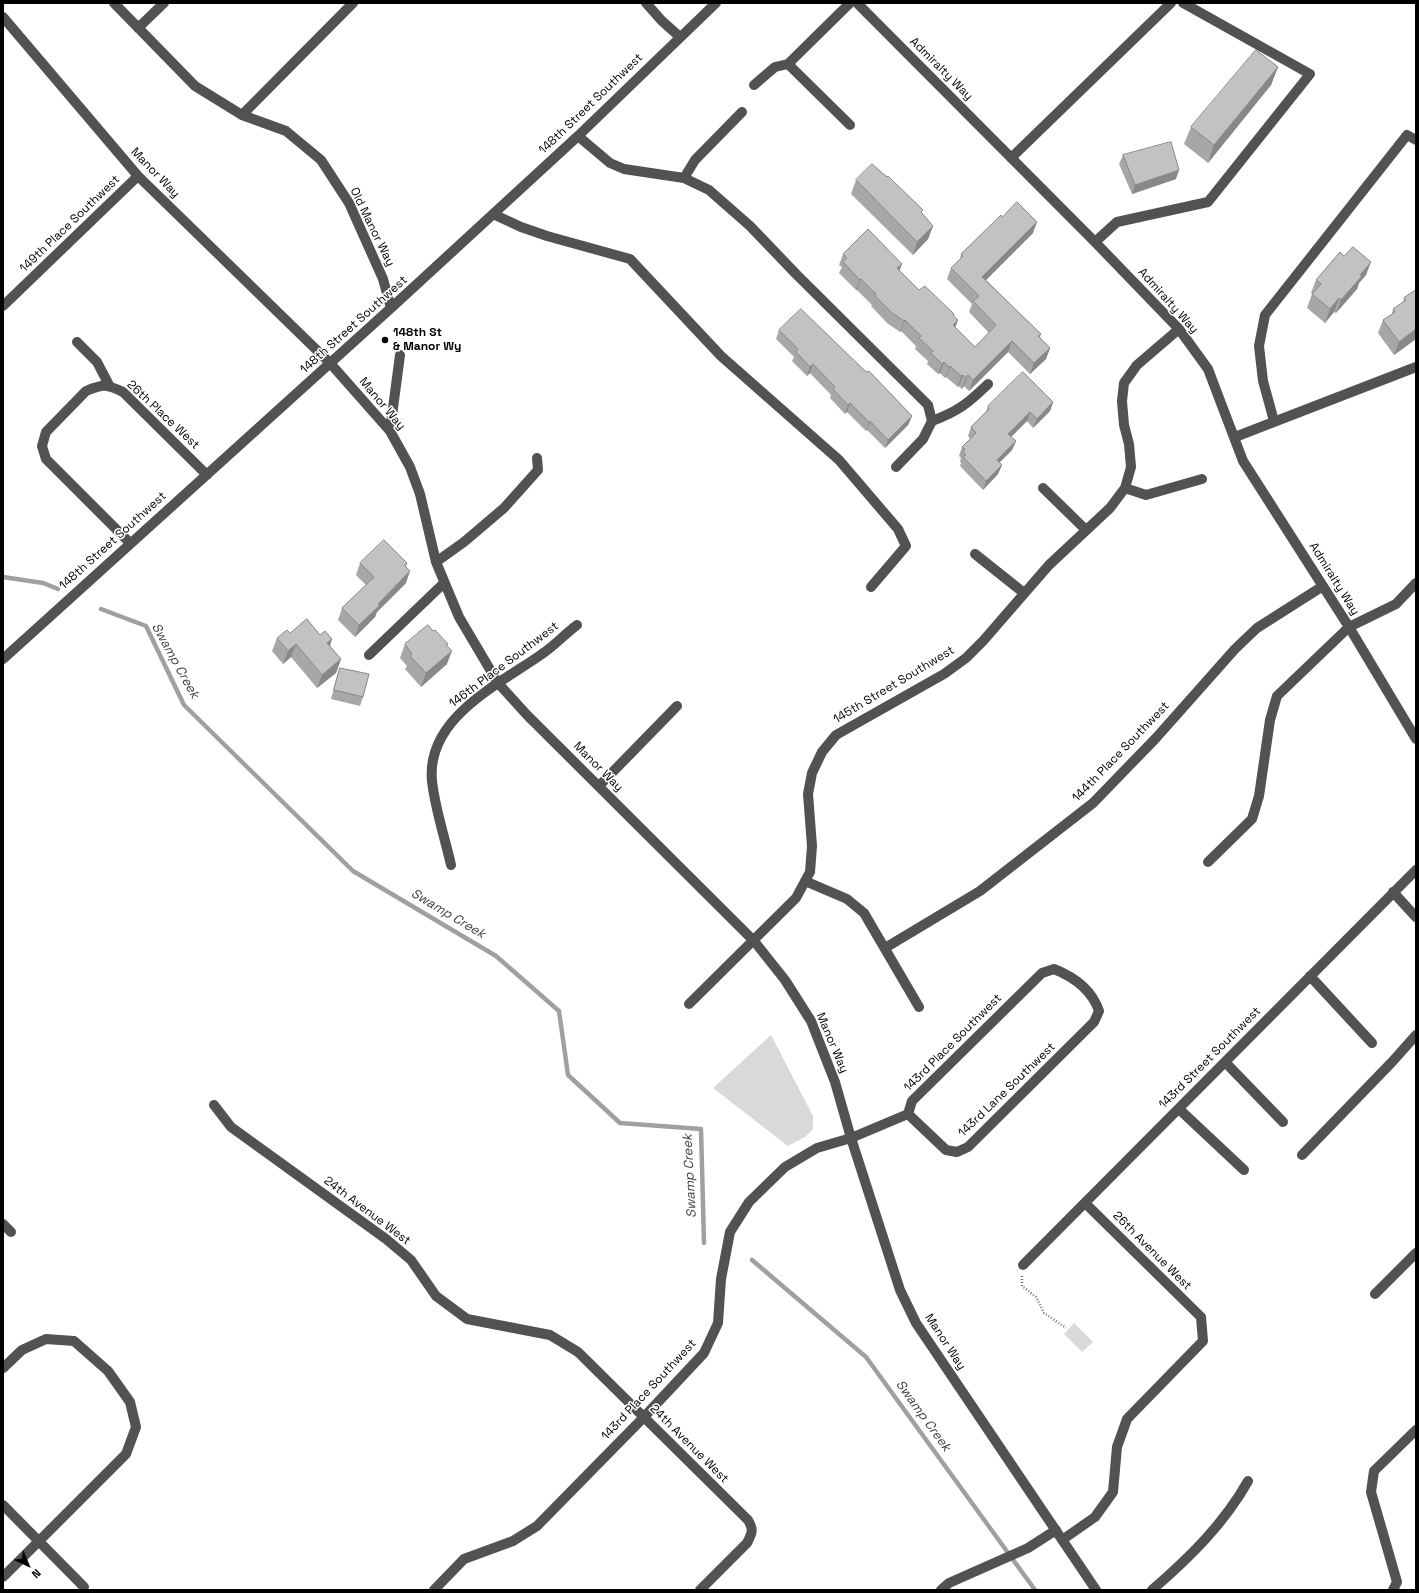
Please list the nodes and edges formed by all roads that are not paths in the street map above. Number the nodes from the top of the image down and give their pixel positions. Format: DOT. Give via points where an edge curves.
graph roads {
  1 [pos="114,3"];
  2 [pos="164,3"];
  3 [pos="353,3"];
  4 [pos="646,3"];
  5 [pos="716,3"];
  6 [pos="850,3"];
  7 [pos="857,3"];
  8 [pos="1171,3"];
  9 [pos="1183,3"];
  10 [pos="3,17"];
  11 [pos="138,28"];
  12 [pos="680,37"];
  13 [pos="788,64"];
  14 [pos="754,85"];
  15 [pos="742,112"];
  16 [pos="242,115"];
  17 [pos="850,125"];
  18 [pos="578,136"];
  19 [pos="1416,140"];
  20 [pos="1011,158"];
  21 [pos="138,176"];
  22 [pos="684,178"];
  23 [pos="493,214"];
  24 [pos="1096,242"];
  25 [pos="3,306"];
  26 [pos="391,308"];
  27 [pos="1179,329"];
  28 [pos="77,342"];
  29 [pos="400,355"];
  30 [pos="330,364"];
  31 [pos="1416,367"];
  32 [pos="988,384"];
  33 [pos="109,385"];
  34 [pos="932,421"];
  35 [pos="1274,421"];
  36 [pos="390,431"];
  37 [pos="1235,437"];
  38 [pos="537,458"];
  39 [pos="896,467"];
  40 [pos="207,475"];
  41 [pos="1202,480"];
  42 [pos="1043,488"];
  43 [pos="1125,488"];
  44 [pos="1086,530"];
  45 [pos="130,543"];
  46 [pos="974,554"];
  47 [pos="436,562"];
  48 [pos="444,583"];
  49 [pos="1416,583"];
  50 [pos="1323,586"];
  51 [pos="871,587"];
  52 [pos="1024,593"];
  53 [pos="577,624"];
  54 [pos="1349,627"];
  55 [pos="369,655"];
  56 [pos="3,659"];
  57 [pos="498,683"];
  58 [pos="677,706"];
  59 [pos="1416,739"];
  60 [pos="599,786"];
  61 [pos="1208,862"];
  62 [pos="451,865"];
  63 [pos="1416,870"];
  64 [pos="805,881"];
  65 [pos="1393,892"];
  66 [pos="1416,917"];
  67 [pos="754,941"];
  68 [pos="885,948"];
  69 [pos="1310,976"];
  70 [pos="1088,992"];
  71 [pos="689,1004"];
  72 [pos="919,1007"];
  73 [pos="1416,1035"];
  74 [pos="1372,1043"];
  75 [pos="1225,1062"];
  76 [pos="214,1105"];
  77 [pos="1179,1109"];
  78 [pos="908,1114"];
  79 [pos="1283,1122"];
  80 [pos="851,1138"];
  81 [pos="1302,1155"];
  82 [pos="1244,1170"];
  83 [pos="1085,1203"];
  84 [pos="3,1224"];
  85 [pos="11,1232"];
  86 [pos="1416,1253"];
  87 [pos="1023,1265"];
  88 [pos="1374,1294"];
  89 [pos="3,1368"];
  90 [pos="644,1417"];
  91 [pos="1416,1430"];
  92 [pos="1248,1481"];
  93 [pos="3,1506"];
  94 [pos="1056,1530"];
  95 [pos="1062,1540"];
  96 [pos="38,1541"];
  97 [pos="3,1577"];
  98 [pos="84,1588"];
  99 [pos="434,1590"];
  100 [pos="700,1590"];
  101 [pos="941,1590"];
  102 [pos="1096,1590"];
  103 [pos="1152,1590"];
  104 [pos="1393,1590"];
  1 -- 11 [label="street, Old Manor Way"];
  2 -- 11 [label="street"];
  3 -- 16 [label="street"];
  4 -- 12 [label="street"];
  5 -- 12 [label="street, 148th Street Southwest"];
  6 -- 13 [label="street"];
  7 -- 20 [label="street, Admiralty Way"];
  8 -- 20 [label="street"];
  9 -- 24 [label="street" via="1310,74 1208,202 1116,222"];
  10 -- 21 [label="street, Manor Way"];
  11 -- 16 [label="street, Old Manor Way" via="195,86"];
  12 -- 18 [label="street, 148th Street Southwest"];
  13 -- 14 [label="street" via="775,67"];
  13 -- 17 [label="street"];
  15 -- 22 [label="street" via="695,160"];
  16 -- 26 [label="street, Old Manor Way" via="286,131 321,160 349,203 383,279"];
  18 -- 22 [label="street" via="610,163 624,168"];
  18 -- 23 [label="street, 148th Street Southwest"];
  19 -- 35 [label="street" via="1406,134 1265,315 1259,346 1262,381"];
  20 -- 24 [label="street, Admiralty Way"];
  21 -- 25 [label="street, 149th Place Southwest"];
  21 -- 30 [label="street, Manor Way"];
  22 -- 34 [label="street" via="709,190 750,226 928,405"];
  23 -- 26 [label="street, 148th Street Southwest"];
  23 -- 51 [label="street" via="547,236 630,259 721,356 840,460 898,529 906,546"];
  24 -- 27 [label="street, Admiralty Way"];
  26 -- 30 [label="street, 148th Street Southwest"];
  27 -- 37 [label="street, Admiralty Way" via="1208,369"];
  27 -- 43 [label="street, 145th Street Southwest" via="1137,365 1124,384 1124,425 1131,467"];
  28 -- 33 [label="street" via="97,362"];
  29 -- 36 [label="street"];
  30 -- 36 [label="street, Manor Way"];
  30 -- 40 [label="street, 148th Street Southwest"];
  31 -- 35 [label="street"];
  32 -- 34 [label="street" via="952,414"];
  33 -- 40 [label="street, 26th Place West" via="123,392"];
  33 -- 45 [label="street, 26th Place West" via="86,391 46,432 42,446 46,459"];
  34 -- 39 [label="street" via="923,439"];
  35 -- 37 [label="street"];
  36 -- 47 [label="street, Manor Way" via="410,467 420,494"];
  37 -- 50 [label="street, Admiralty Way" via="1244,461"];
  38 -- 47 [label="street" via="538,470 504,508"];
  40 -- 45 [label="street, 148th Street Southwest"];
  41 -- 43 [label="street" via="1146,495"];
  42 -- 44 [label="street"];
  43 -- 44 [label="street, 145th Street Southwest" via="1110,508"];
  44 -- 52 [label="street, 145th Street Southwest"];
  45 -- 56 [label="street, 148th Street Southwest"];
  46 -- 52 [label="street"];
  47 -- 48 [label="street, Manor Way"];
  48 -- 55 [label="street"];
  48 -- 57 [label="street, Manor Way" via="458,617"];
  49 -- 54 [label="street" via="1396,604"];
  50 -- 54 [label="street, Admiralty Way"];
  50 -- 68 [label="street, 144th Place Southwest" via="1257,628 1093,803 980,891"];
  52 -- 64 [label="street, 145th Street Southwest" via="966,658 944,674 836,735 822,752 812,773 808,794 812,846 810,872"];
  53 -- 57 [label="street, 146th Place Southwest" via="543,653"];
  54 -- 59 [label="street, Admiralty Way"];
  54 -- 61 [label="street" via="1277,696 1270,720 1260,796 1252,819"];
  57 -- 60 [label="street, Manor Way"];
  57 -- 62 [label="street, 146th Place Southwest" via="452,721 442,735 433,757 432,780"];
  58 -- 60 [label="street"];
  60 -- 67 [label="street, Manor Way"];
  63 -- 65 [label="street, 143rd Street Southwest"];
  64 -- 67 [label="street, 145th Street Southwest" via="796,898"];
  64 -- 68 [label="street" via="847,899 864,913"];
  65 -- 66 [label="street"];
  65 -- 69 [label="street, 143rd Street Southwest"];
  67 -- 71 [label="street"];
  67 -- 80 [label="street, Manor Way" via="785,980 811,1021 835,1082"];
  68 -- 72 [label="street"];
  69 -- 74 [label="street"];
  69 -- 75 [label="street, 143rd Street Southwest"];
  70 -- 78 [label="street, 143rd Place Southwest" via="1070,975 1054,969 1042,973 912,1101"];
  70 -- 78 [label="street, 143rd Lane Southwest" via="1099,1011 1094,1022 968,1147 957,1152 946,1150"];
  73 -- 81 [label="street"];
  75 -- 77 [label="street, 143rd Street Southwest"];
  75 -- 79 [label="street"];
  76 -- 90 [label="street, 24th Avenue West" via="231,1127 386,1239 411,1260 436,1296 467,1319 550,1335 578,1352"];
  77 -- 82 [label="street"];
  77 -- 83 [label="street, 143rd Street Southwest"];
  78 -- 80 [label="street, 143rd Place Southwest"];
  80 -- 90 [label="street, 143rd Place Southwest" via="817,1148 785,1167 749,1202 730,1232 721,1279 718,1323 704,1353"];
  80 -- 94 [label="street, Manor Way" via="900,1290 916,1322"];
  83 -- 87 [label="street, 143rd Street Southwest"];
  83 -- 95 [label="street, 26th Avenue West" via="1202,1317 1203,1341 1127,1418 1117,1447 1113,1492 1095,1517"];
  84 -- 85 [label="street"];
  86 -- 88 [label="street"];
  89 -- 96 [label="street" via="22,1350 46,1338 74,1341 108,1371 130,1402 136,1427 126,1454"];
  90 -- 99 [label="street, 143rd Place Southwest" via="537,1526 513,1541 464,1559"];
  90 -- 100 [label="street, 24th Avenue West" via="751,1525 752,1534 747,1543"];
  91 -- 104 [label="street" via="1374,1471 1371,1492 1397,1582"];
  92 -- 103 [label="street" via="1239,1498 1212,1533"];
  93 -- 96 [label="street"];
  94 -- 95 [label="street, Manor Way"];
  94 -- 101 [label="street" via="1028,1548 949,1583"];
  95 -- 102 [label="street, Manor Way"];
  96 -- 97 [label="street"];
  96 -- 98 [label="street"];
}
